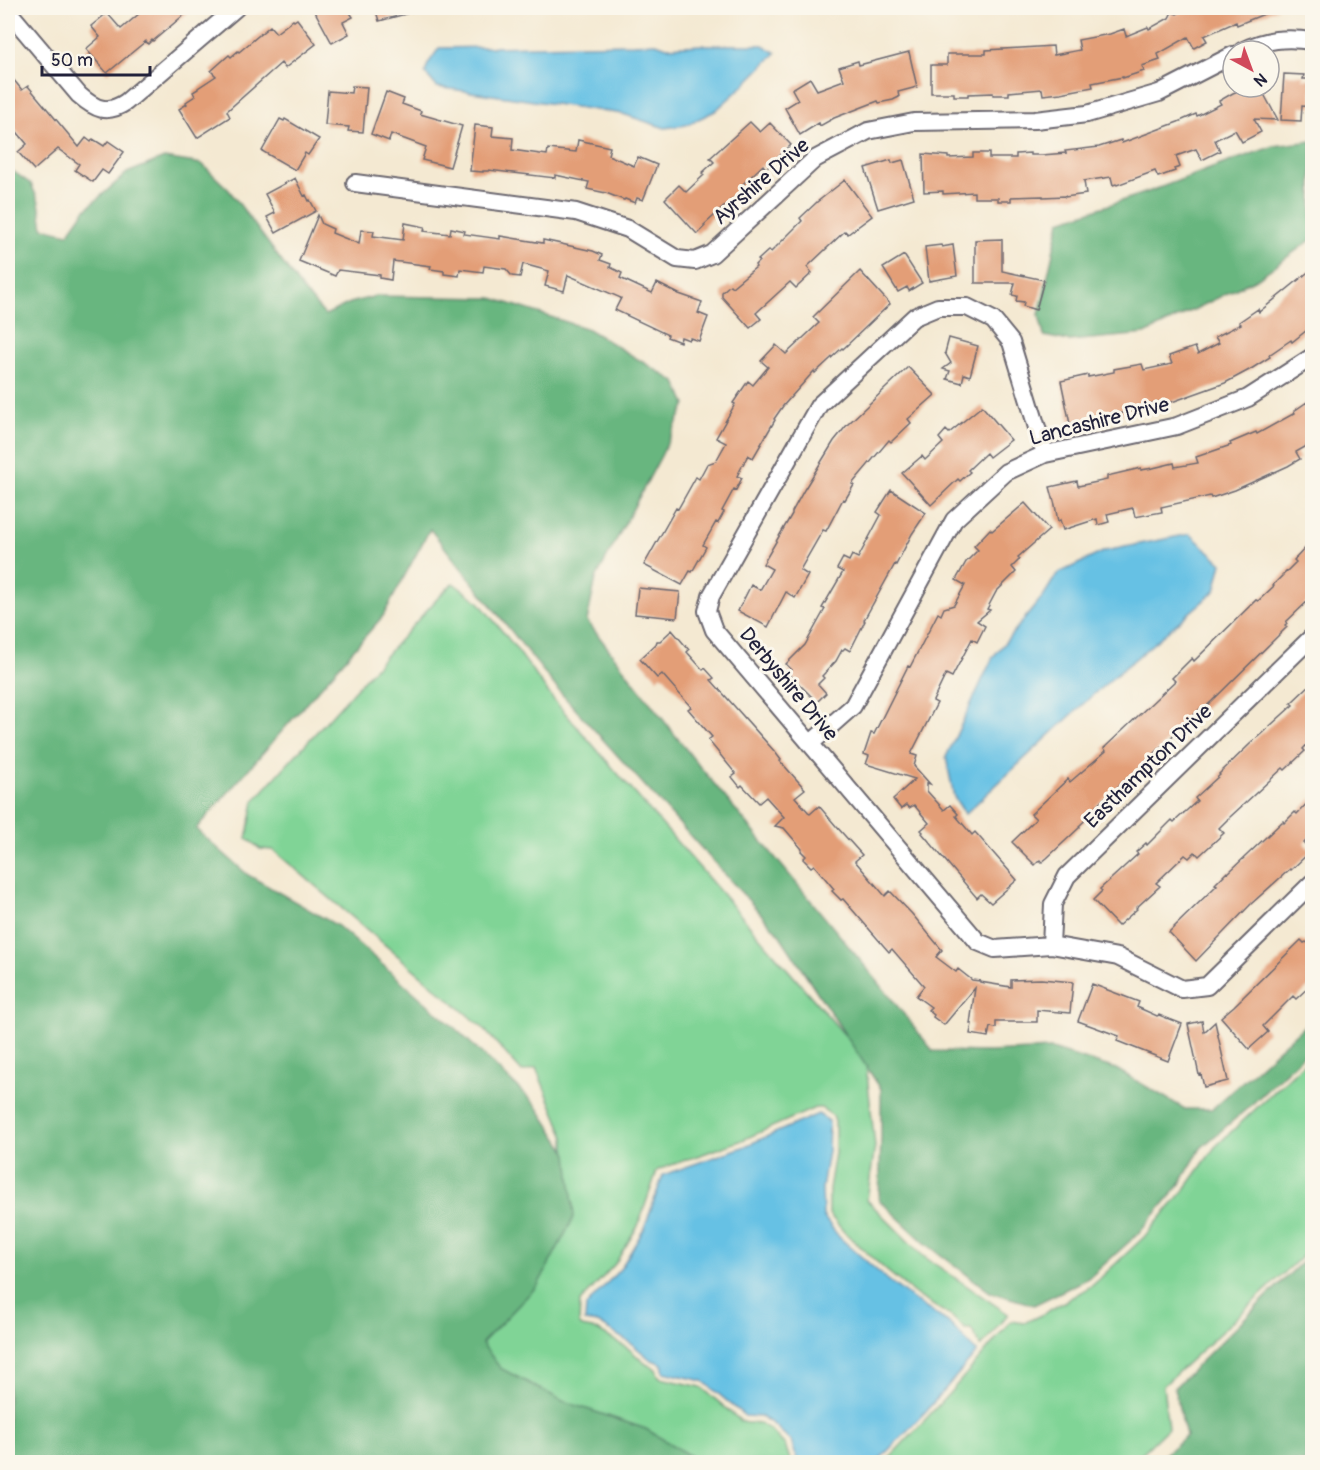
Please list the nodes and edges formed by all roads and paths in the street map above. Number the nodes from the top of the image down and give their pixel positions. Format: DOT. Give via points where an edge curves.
graph roads {
  1 [pos="236,8"];
  2 [pos="8,11"];
  3 [pos="1281,40"];
  4 [pos="1312,41"];
  5 [pos="1221,61"];
  6 [pos="355,183"];
  7 [pos="1312,357"];
  8 [pos="1045,454"];
  9 [pos="1312,637"];
  10 [pos="810,744"];
  11 [pos="1312,883"];
  12 [pos="1051,945"];
  1 -- 2 [label="street" via="126,102 106,110 79,96"];
  3 -- 4 [label="street"];
  5 -- 6 [label="street, Ayrshire Drive" via="1159,93 1087,114 1035,120 914,122 868,131 815,159 712,254 695,261 677,259 628,229 576,212"];
  7 -- 8 [label="street, Lancashire Drive" via="1248,398 1177,426"];
  8 -- 10 [label="street, Lancashire Drive" via="1006,472 954,520 853,706"];
  8 -- 10 [label="street, Derbyshire Drive" via="1011,342 993,320 966,307 938,307 914,317 819,405 711,596 707,611 714,630"];
  9 -- 12 [label="street, Easthampton Drive" via="1067,876 1053,904"];
  10 -- 12 [label="street, Derbyshire Drive" via="978,942 995,949"];
  11 -- 12 [label="street, Derbyshire Drive" via="1207,986 1182,989 1118,957"];
}
